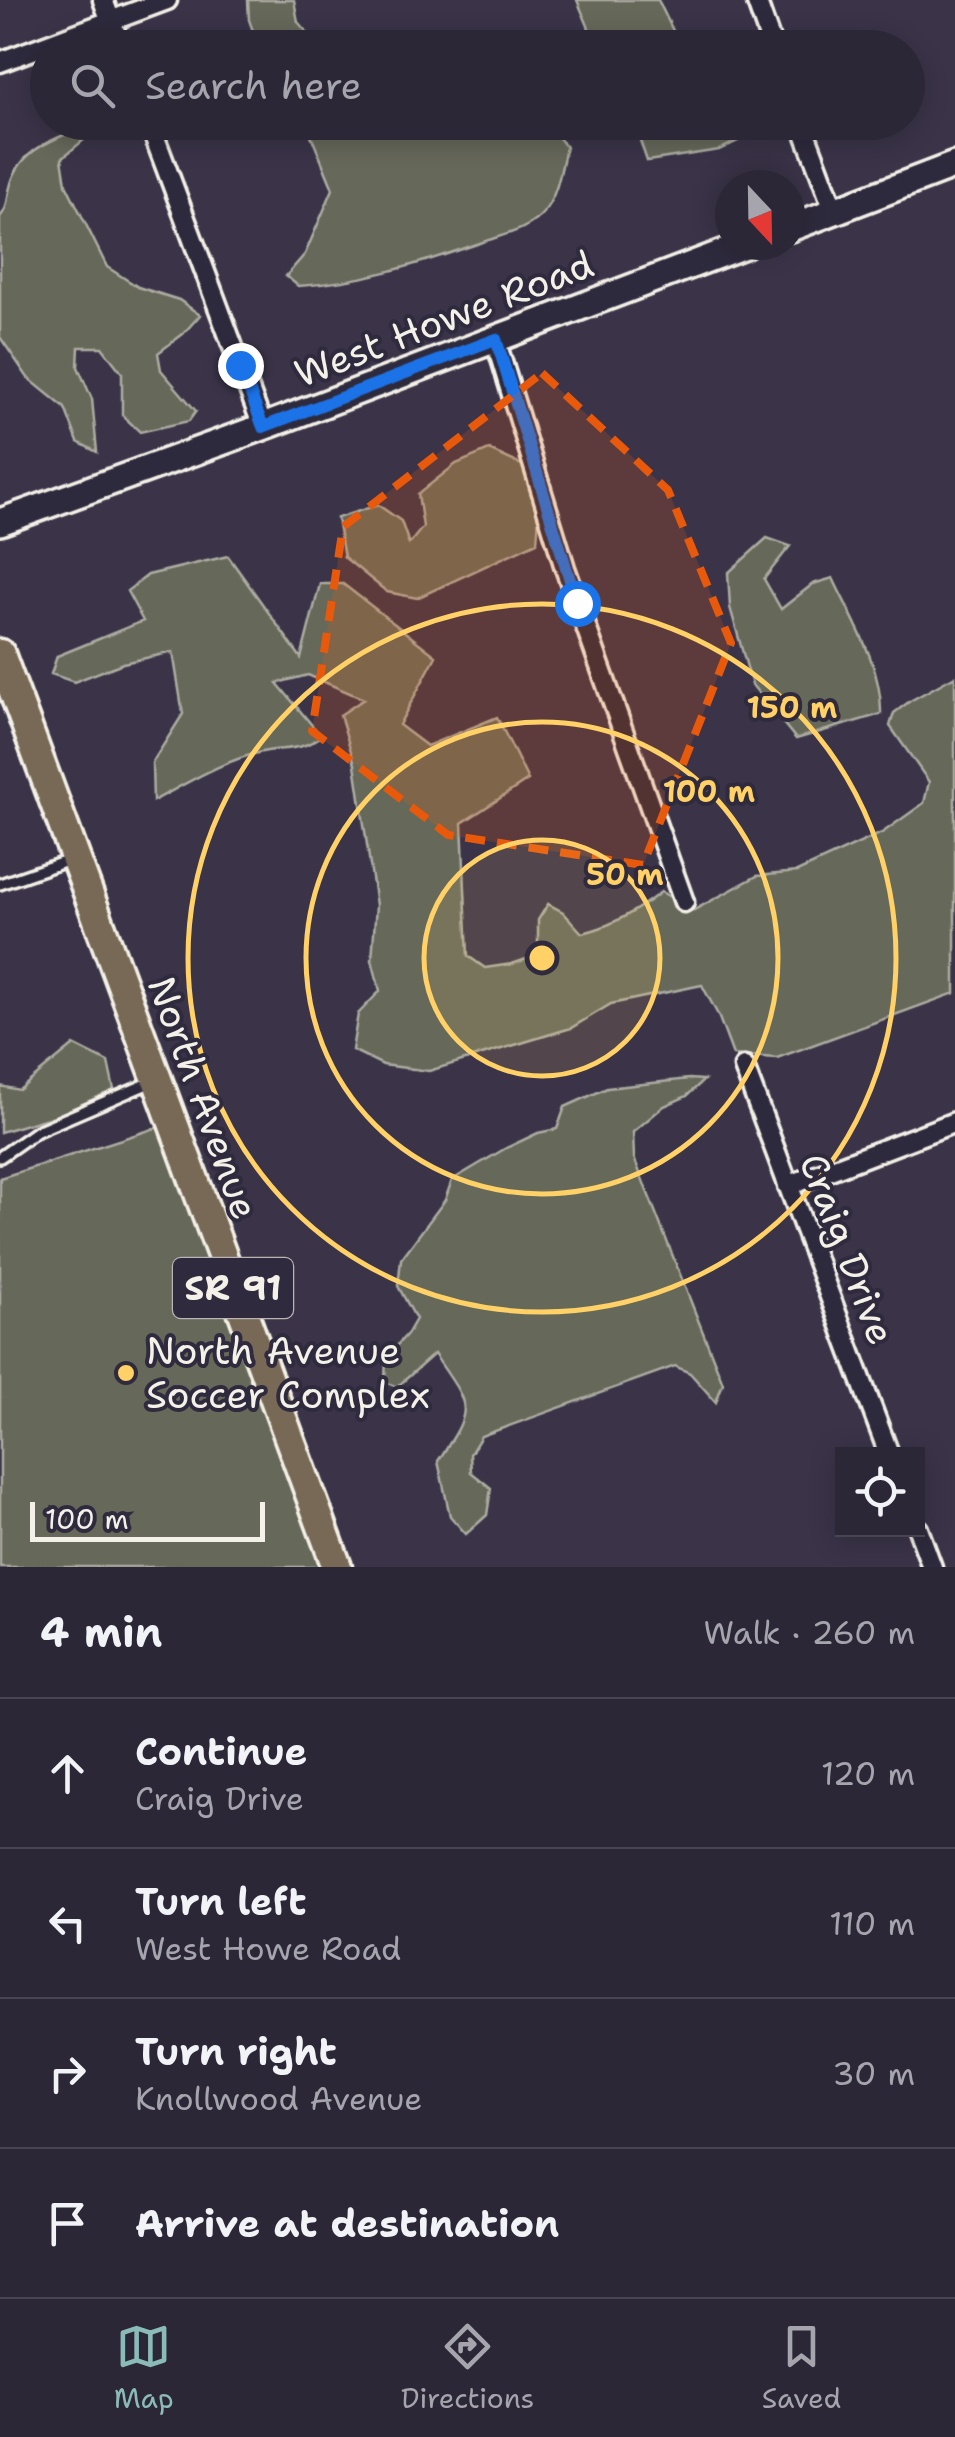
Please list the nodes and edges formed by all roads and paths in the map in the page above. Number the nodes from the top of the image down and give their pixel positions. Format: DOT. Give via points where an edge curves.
graph roads {
  1 [pos="103,0"];
  2 [pos="166,0"];
  3 [pos="756,0"];
  4 [pos="110,20"];
  5 [pos="84,30"];
  6 [pos="114,30"];
  7 [pos="767,30"];
  8 [pos="30,51"];
  9 [pos="0,62"];
  10 [pos="156,140"];
  11 [pos="808,140"];
  12 [pos="955,165"];
  13 [pos="834,210"];
  14 [pos="805,222"];
  15 [pos="715,256"];
  16 [pos="496,339"];
  17 [pos="263,427"];
  18 [pos="0,522"];
  19 [pos="0,654"];
  20 [pos="75,858"];
  21 [pos="0,884"];
  22 [pos="684,902"];
  23 [pos="744,1067"];
  24 [pos="156,1080"];
  25 [pos="955,1122"];
  26 [pos="0,1157"];
  27 [pos="788,1186"];
  28 [pos="887,1447"];
  29 [pos="921,1537"];
  30 [pos="336,1567"];
  31 [pos="932,1567"];
  1 -- 4 [label="street"];
  2 -- 4 [label="street"];
  3 -- 7 [label="street"];
  4 -- 5 [label="street"];
  4 -- 6 [label="street"];
  8 -- 9 [label="street"];
  10 -- 17 [label="street"];
  11 -- 13 [label="street"];
  12 -- 13 [label="main road"];
  13 -- 14 [label="main road"];
  15 -- 16 [label="main road, West Howe Road"];
  16 -- 17 [label="main road, West Howe Road"];
  16 -- 22 [label="street" via="571,586"];
  17 -- 18 [label="main road, West Howe Road"];
  19 -- 20 [label="main road, North Avenue / SR 91"];
  20 -- 21 [label="lane"];
  20 -- 24 [label="main road, North Avenue / SR 91"];
  23 -- 27 [label="street, Craig Drive"];
  24 -- 26 [label="lane" via="37,1131"];
  24 -- 30 [label="main road, North Avenue / SR 91"];
  25 -- 27 [label="street"];
  27 -- 28 [label="street, Craig Drive"];
  29 -- 31 [label="street"];
}
